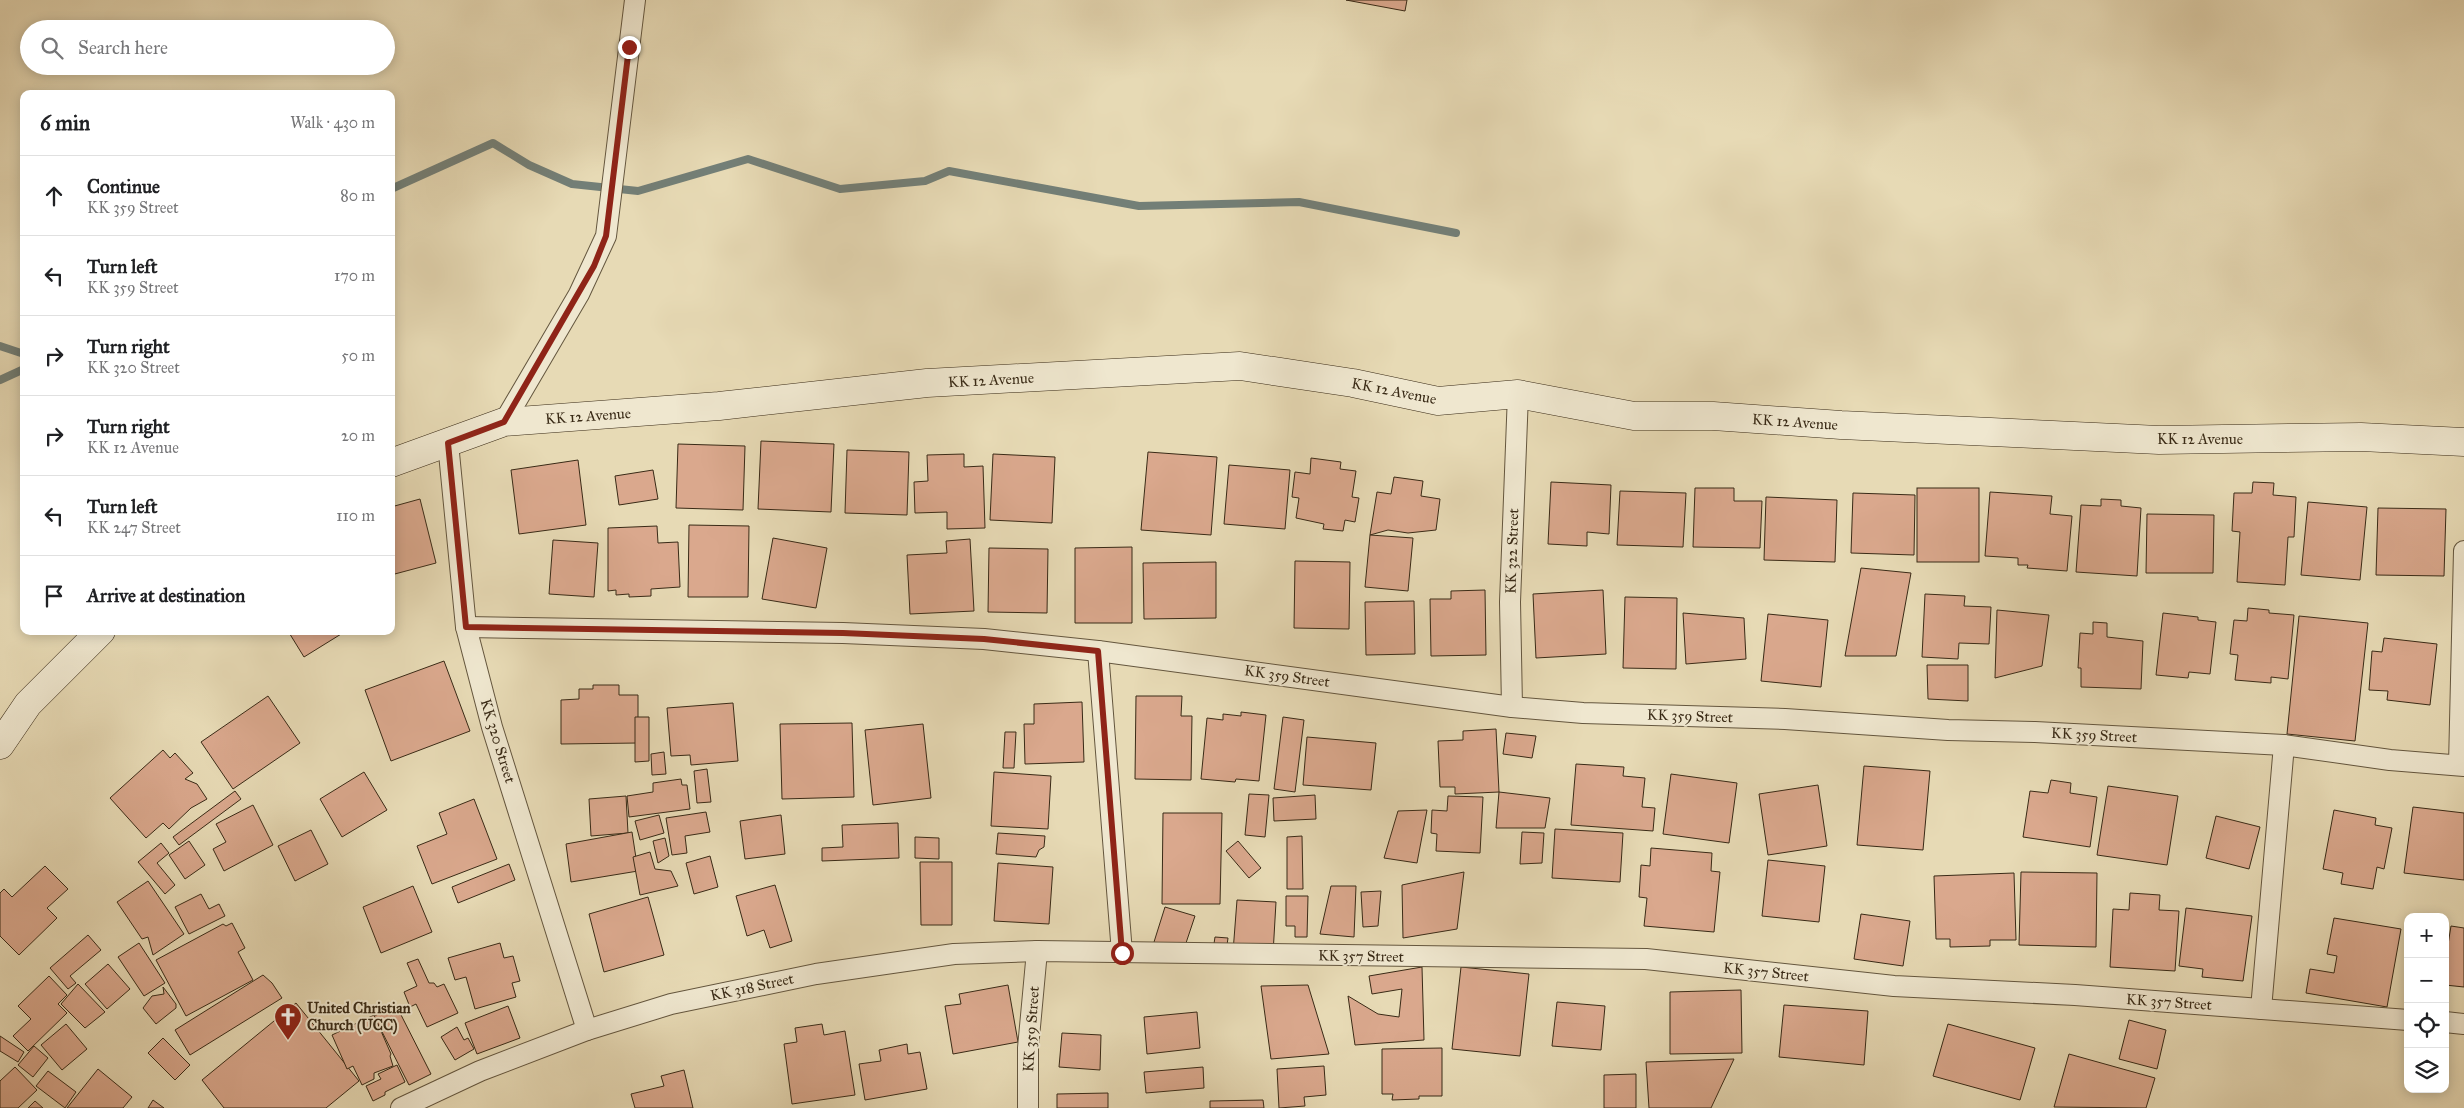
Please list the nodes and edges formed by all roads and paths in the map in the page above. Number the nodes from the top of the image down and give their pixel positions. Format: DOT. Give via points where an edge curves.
graph roads {
  1 [pos="636,0"];
  2 [pos="1518,394"];
  3 [pos="504,422"];
  4 [pos="2464,442"];
  5 [pos="448,443"];
  6 [pos="395,462"];
  7 [pos="2464,551"];
  8 [pos="466,627"];
  9 [pos="97,635"];
  10 [pos="1098,651"];
  11 [pos="1512,707"];
  12 [pos="0,745"];
  13 [pos="2284,745"];
  14 [pos="2462,766"];
  15 [pos="1037,951"];
  16 [pos="1122,953"];
  17 [pos="2261,1009"];
  18 [pos="2404,1020"];
  19 [pos="2449,1022"];
  20 [pos="2464,1024"];
  21 [pos="587,1030"];
  22 [pos="401,1108"];
  23 [pos="1028,1108"];
  1 -- 3 [label="street" via="606,236 579,294"];
  2 -- 3 [label="main road, KK 12 Avenue" via="1438,401 1353,383 1240,366 1198,367 927,383 720,406"];
  2 -- 4 [label="main road, KK 12 Avenue" via="1634,416 1713,416 2159,440 2361,437"];
  2 -- 11 [label="street, KK 322 Street" via="1510,602"];
  3 -- 5 [label="main road, KK 12 Avenue"];
  5 -- 6 [label="main road, KK 12 Avenue"];
  5 -- 8 [label="street, KK 320 Street"];
  7 -- 14 [label="street"];
  8 -- 10 [label="street, KK 359 Street" via="843,633 984,639"];
  8 -- 21 [label="street, KK 320 Street" via="492,727"];
  9 -- 12 [label="main road" via="28,704"];
  10 -- 11 [label="street, KK 359 Street"];
  10 -- 16 [label="street"];
  11 -- 13 [label="street, KK 359 Street" via="1583,713 1805,720 1948,730"];
  13 -- 14 [label="street, KK 359 Street"];
  13 -- 17 [label="street"];
  15 -- 16 [label="street, KK 318 Street"];
  15 -- 21 [label="street, KK 318 Street" via="954,954 816,974 671,1004"];
  15 -- 23 [label="street, KK 359 Street" via="1028,1048"];
  16 -- 17 [label="street, KK 357 Street" via="1646,959 1894,986"];
  17 -- 18 [label="street, KK 357 Street"];
  19 -- 20 [label="street"];
  21 -- 22 [label="street, KK 318 Street" via="480,1071"];
}
